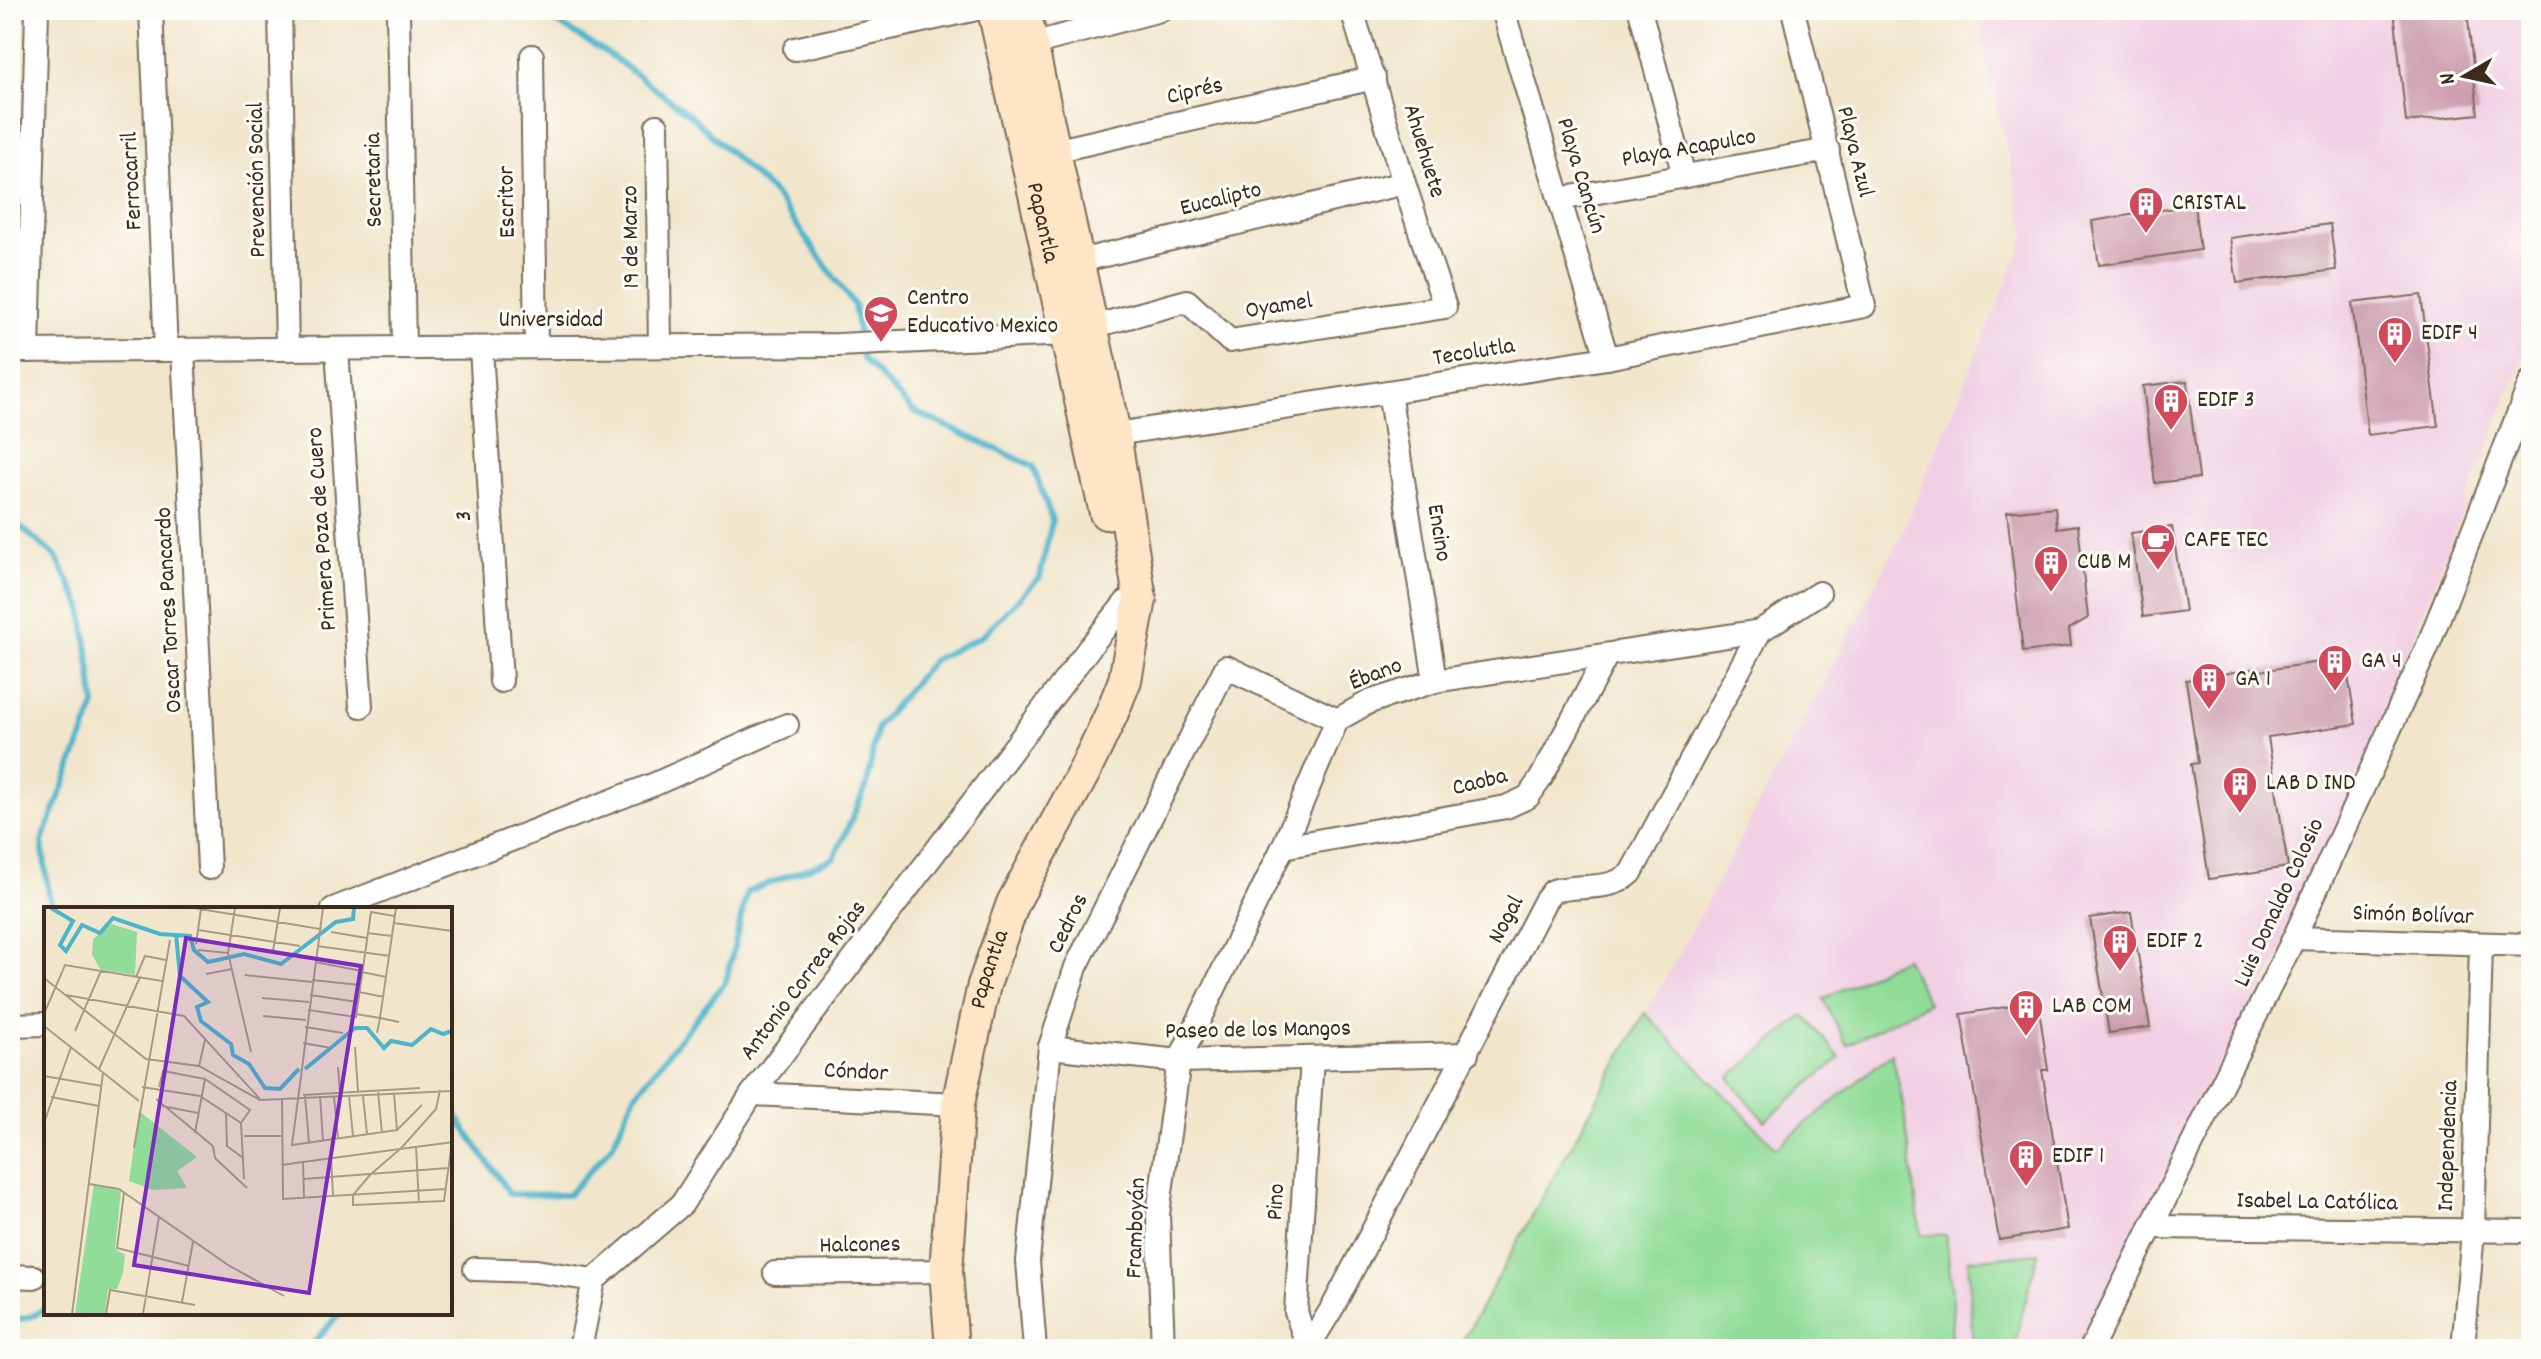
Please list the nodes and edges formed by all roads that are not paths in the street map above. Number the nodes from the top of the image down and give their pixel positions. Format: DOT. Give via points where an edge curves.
graph roads {
  1 [pos="37,10"];
  2 [pos="151,10"];
  3 [pos="280,10"];
  4 [pos="398,10"];
  5 [pos="972,10"];
  6 [pos="994,10"];
  7 [pos="1024,10"];
  8 [pos="1160,10"];
  9 [pos="1352,10"];
  10 [pos="1503,10"];
  11 [pos="1640,10"];
  12 [pos="1793,10"];
  13 [pos="1032,44"];
  14 [pos="795,49"];
  15 [pos="532,56"];
  16 [pos="1374,78"];
  17 [pos="657,126"];
  18 [pos="1828,150"];
  19 [pos="1042,154"];
  20 [pos="1684,176"];
  21 [pos="1404,183"];
  22 [pos="1560,199"];
  23 [pos="1063,265"];
  24 [pos="1864,306"];
  25 [pos="1445,307"];
  26 [pos="1078,331"];
  27 [pos="660,346"];
  28 [pos="536,347"];
  29 [pos="404,348"];
  30 [pos="481,348"];
  31 [pos="287,349"];
  32 [pos="337,349"];
  33 [pos="175,350"];
  34 [pos="19,351"];
  35 [pos="1607,358"];
  36 [pos="2531,381"];
  37 [pos="1389,392"];
  38 [pos="1102,436"];
  39 [pos="1819,593"];
  40 [pos="1134,607"];
  41 [pos="1760,631"];
  42 [pos="1090,647"];
  43 [pos="1607,655"];
  44 [pos="1125,680"];
  45 [pos="501,681"];
  46 [pos="1435,681"];
  47 [pos="361,706"];
  48 [pos="1337,720"];
  49 [pos="787,725"];
  50 [pos="1283,847"];
  51 [pos="209,868"];
  52 [pos="338,907"];
  53 [pos="2294,938"];
  54 [pos="2481,944"];
  55 [pos="2531,945"];
  56 [pos="44,1024"];
  57 [pos="10,1025"];
  58 [pos="1050,1047"];
  59 [pos="1467,1054"];
  60 [pos="1312,1058"];
  61 [pos="1179,1061"];
  62 [pos="752,1094"];
  63 [pos="958,1104"];
  64 [pos="2151,1227"];
  65 [pos="2473,1231"];
  66 [pos="2531,1231"];
  67 [pos="475,1269"];
  68 [pos="946,1271"];
  69 [pos="775,1273"];
  70 [pos="10,1276"];
  71 [pos="34,1277"];
  72 [pos="594,1280"];
  73 [pos="1308,1348"];
  74 [pos="580,1349"];
  75 [pos="952,1349"];
  76 [pos="1035,1349"];
  77 [pos="1163,1349"];
  78 [pos="2091,1349"];
  79 [pos="2463,1349"];
  1 -- 34 [label="street"];
  2 -- 33 [label="street, Ferrocarril"];
  3 -- 31 [label="street, Prevención Social"];
  4 -- 29 [label="street, Secretaria"];
  5 -- 14 [label="street"];
  6 -- 19 [label="street, Papantla"];
  7 -- 13 [label="street, Papantla"];
  8 -- 13 [label="street"];
  9 -- 16 [label="street, Ahuehuete"];
  10 -- 22 [label="street, Playa Cancún"];
  11 -- 20 [label="street"];
  12 -- 18 [label="street, Playa Azul"];
  13 -- 19 [label="street, Papantla"];
  15 -- 28 [label="street, Escritor"];
  16 -- 19 [label="street, Ciprés"];
  16 -- 21 [label="street, Ahuehuete"];
  17 -- 27 [label="street, 19 de Marzo"];
  18 -- 20 [label="street, Playa Acapulco"];
  18 -- 24 [label="street, Playa Azul"];
  19 -- 23 [label="street, Papantla"];
  20 -- 22 [label="street, Playa Acapulco"];
  21 -- 23 [label="street, Eucalipto"];
  21 -- 25 [label="street, Ahuehuete"];
  22 -- 35 [label="street, Playa Cancún"];
  23 -- 26 [label="street, Papantla"];
  24 -- 35 [label="street, Tecolutla"];
  25 -- 26 [label="street, Oyamel" via="1230,341 1187,301"];
  26 -- 27 [label="street, Universidad" via="838,345"];
  26 -- 38 [label="street, Papantla"];
  27 -- 28 [label="street, Universidad"];
  28 -- 30 [label="street, Universidad"];
  29 -- 30 [label="street, Universidad"];
  29 -- 32 [label="street, Universidad"];
  30 -- 45 [label="street, 3"];
  31 -- 32 [label="street, Universidad"];
  31 -- 33 [label="street, Universidad"];
  32 -- 47 [label="street, Primera Poza de Cuero"];
  33 -- 34 [label="street, Universidad"];
  33 -- 51 [label="street, Oscar Torres Pancardo"];
  35 -- 37 [label="street, Tecolutla"];
  36 -- 53 [label="street, Luis Donaldo Colosio" via="2427,648"];
  37 -- 38 [label="street, Tecolutla"];
  37 -- 46 [label="street, Encino"];
  38 -- 40 [label="street, Papantla"];
  39 -- 41 [label="street, Nogal"];
  40 -- 42 [label="street, Antonio Correa Rojas"];
  40 -- 44 [label="street, Papantla"];
  41 -- 43 [label="street, Ébano"];
  41 -- 59 [label="street, Nogal" via="1631,873 1611,884 1553,891"];
  42 -- 44 [label="street" via="1108,653"];
  42 -- 62 [label="street, Antonio Correa Rojas"];
  43 -- 46 [label="street, Ébano"];
  43 -- 50 [label="street, Caoba" via="1528,797 1506,807"];
  44 -- 63 [label="street, Papantla" via="1084,772 1013,903 984,985"];
  46 -- 48 [label="street, Ébano" via="1369,702"];
  48 -- 50 [label="street, Ébano"];
  48 -- 58 [label="street, Cedros" via="1226,667 1076,967"];
  49 -- 52 [label="street" via="655,784"];
  50 -- 61 [label="street, Ébano"];
  53 -- 54 [label="street, Simón Bolívar"];
  53 -- 64 [label="street, Luis Donaldo Colosio"];
  54 -- 55 [label="street, Simón Bolívar"];
  54 -- 65 [label="street, Independencia"];
  56 -- 57 [label="street"];
  58 -- 61 [label="street, Paseo de los Mangos"];
  58 -- 76 [label="street, Cedros" via="1028,1261"];
  59 -- 60 [label="street, Paseo de los Mangos"];
  59 -- 73 [label="street, Nogal"];
  60 -- 61 [label="street, Paseo de los Mangos"];
  60 -- 73 [label="street, Pino" via="1296,1312"];
  61 -- 77 [label="street, Framboyán" via="1158,1214"];
  62 -- 63 [label="street, Cóndor"];
  62 -- 72 [label="street, Antonio Correa Rojas" via="682,1204"];
  63 -- 68 [label="street, Papantla"];
  64 -- 65 [label="street, Isabel La Católica"];
  64 -- 78 [label="street, Luis Donaldo Colosio"];
  65 -- 66 [label="street, Isabel La Católica"];
  65 -- 79 [label="street, Independencia"];
  67 -- 72 [label="street"];
  68 -- 69 [label="street, Halcones"];
  68 -- 75 [label="street, Papantla"];
  70 -- 71 [label="street"];
  72 -- 74 [label="street"];
}
